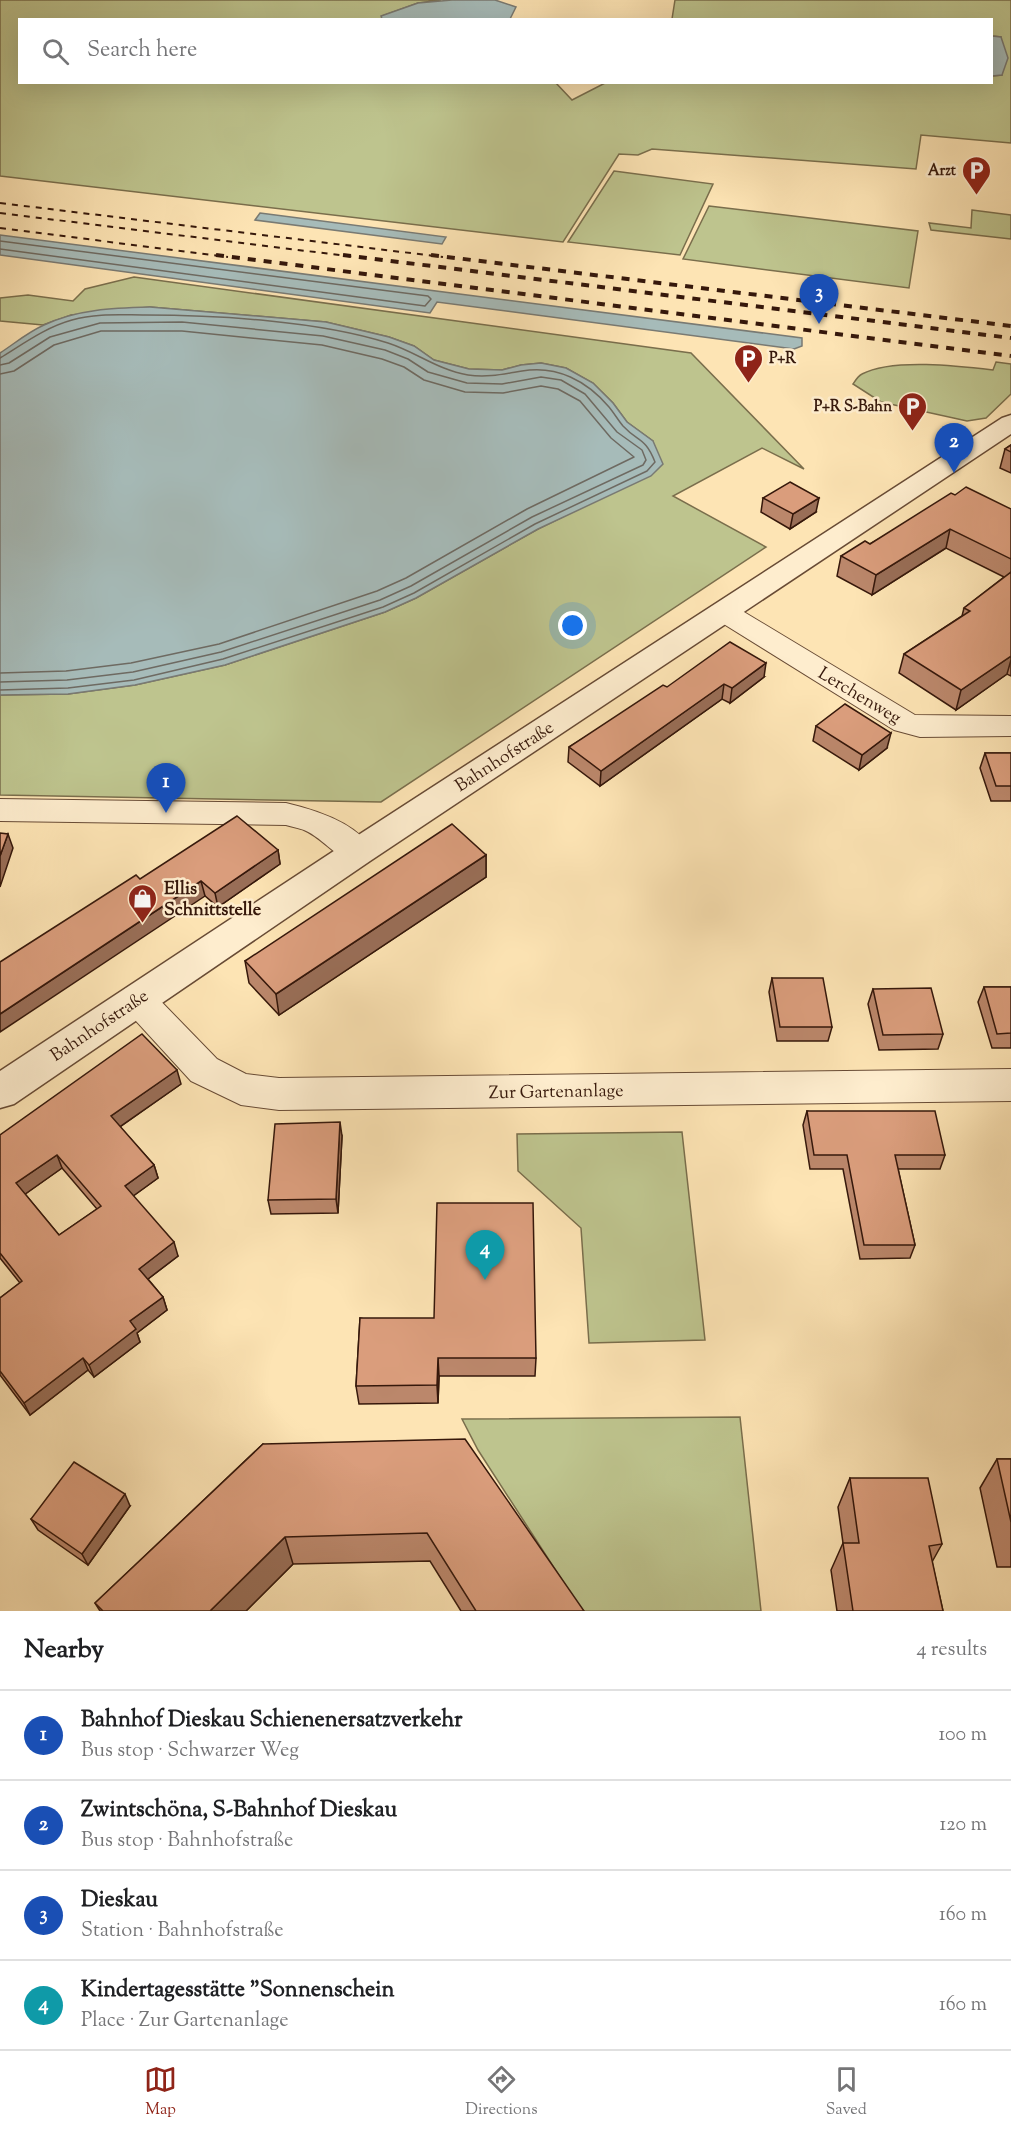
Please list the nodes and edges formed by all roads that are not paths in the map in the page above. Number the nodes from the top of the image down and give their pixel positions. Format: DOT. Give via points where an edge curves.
graph roads {
  1 [pos="1011,423"];
  2 [pos="724,612"];
  3 [pos="1011,726"];
  4 [pos="0,810"];
  5 [pos="358,852"];
  6 [pos="137,999"];
  7 [pos="1011,1085"];
  8 [pos="0,1092"];
  1 -- 2 [label="street, Bahnhofstraße"];
  2 -- 3 [label="street, Lerchenweg" via="905,723 920,728"];
  2 -- 5 [label="street, Bahnhofstraße"];
  4 -- 5 [label="street" via="286,814 315,821"];
  5 -- 6 [label="street, Bahnhofstraße"];
  6 -- 7 [label="street, Zur Gartenanlage" via="204,1070 241,1089 279,1094"];
  6 -- 8 [label="street, Bahnhofstraße"];
}
